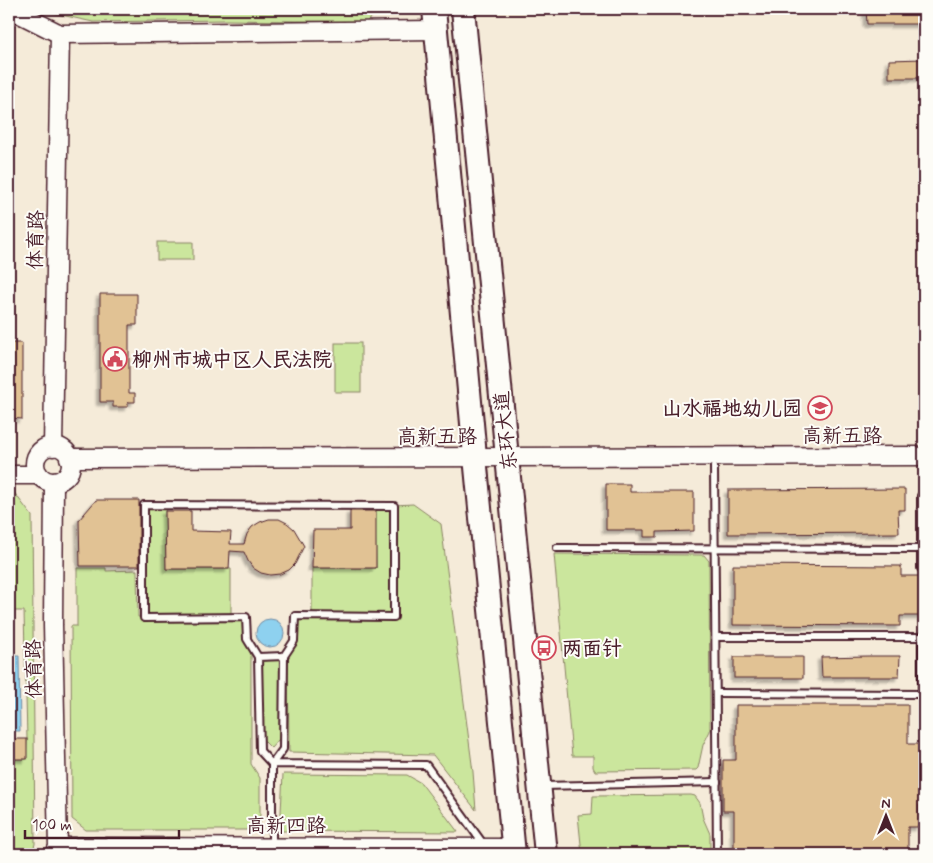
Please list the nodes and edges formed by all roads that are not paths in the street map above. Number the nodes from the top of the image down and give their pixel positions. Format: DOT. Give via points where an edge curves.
graph roads {
  1 [pos="10,9"];
  2 [pos="463,9"];
  3 [pos="435,19"];
  4 [pos="60,34"];
  5 [pos="53,447"];
  6 [pos="924,456"];
  7 [pos="475,462"];
  8 [pos="508,462"];
  9 [pos="70,463"];
  10 [pos="9,465"];
  11 [pos="714,467"];
  12 [pos="924,467"];
  13 [pos="43,474"];
  14 [pos="9,475"];
  15 [pos="921,496"];
  16 [pos="557,548"];
  17 [pos="715,549"];
  18 [pos="921,550"];
  19 [pos="924,568"];
  20 [pos="716,637"];
  21 [pos="923,637"];
  22 [pos="284,656"];
  23 [pos="258,657"];
  24 [pos="716,693"];
  25 [pos="922,694"];
  26 [pos="924,718"];
  27 [pos="272,764"];
  28 [pos="717,782"];
  29 [pos="540,786"];
  30 [pos="272,846"];
  31 [pos="486,848"];
  32 [pos="250,850"];
  33 [pos="57,851"];
  34 [pos="514,851"];
  35 [pos="546,854"];
  36 [pos="717,854"];
  1 -- 4 [label="street"];
  2 -- 8 [label="highway, 东环大道"];
  3 -- 4 [label="street"];
  3 -- 7 [label="highway, 东环大道"];
  4 -- 5 [label="street, 体育路"];
  5 -- 9 [label="street" via="62,449"];
  5 -- 13 [label="street" via="44,449 36,458"];
  6 -- 8 [label="street, 高新五路"];
  7 -- 8 [label="street, 高新五路"];
  7 -- 9 [label="street, 高新五路"];
  7 -- 34 [label="highway, 东环大道"];
  8 -- 11 [label="street, 高新五路"];
  8 -- 29 [label="highway, 东环大道"];
  9 -- 13 [label="street" via="64,478"];
  10 -- 13 [label="street"];
  11 -- 12 [label="street, 高新五路"];
  11 -- 17 [label="lane"];
  13 -- 14 [label="street"];
  13 -- 33 [label="street, 体育路" via="53,625"];
  15 -- 18 [label="lane"];
  16 -- 17 [label="lane"];
  17 -- 18 [label="lane"];
  17 -- 20 [label="lane"];
  18 -- 19 [label="lane" via="921,568"];
  20 -- 21 [label="lane"];
  20 -- 24 [label="lane"];
  21 -- 25 [label="lane"];
  22 -- 23 [label="lane"];
  22 -- 23 [label="lane" via="294,641 295,616 394,617 394,506 144,505 144,618 246,617 247,639"];
  22 -- 27 [label="lane" via="283,749"];
  23 -- 27 [label="lane" via="260,750"];
  24 -- 25 [label="lane"];
  24 -- 28 [label="lane"];
  25 -- 26 [label="lane"];
  27 -- 30 [label="lane"];
  27 -- 31 [label="lane" via="426,764"];
  28 -- 29 [label="lane"];
  28 -- 36 [label="lane"];
  29 -- 35 [label="highway, 东环大道"];
  30 -- 31 [label="street, 高新四路"];
  30 -- 32 [label="street, 高新四路"];
  31 -- 34 [label="street, 高新四路"];
  32 -- 33 [label="street, 高新四路"];
}
